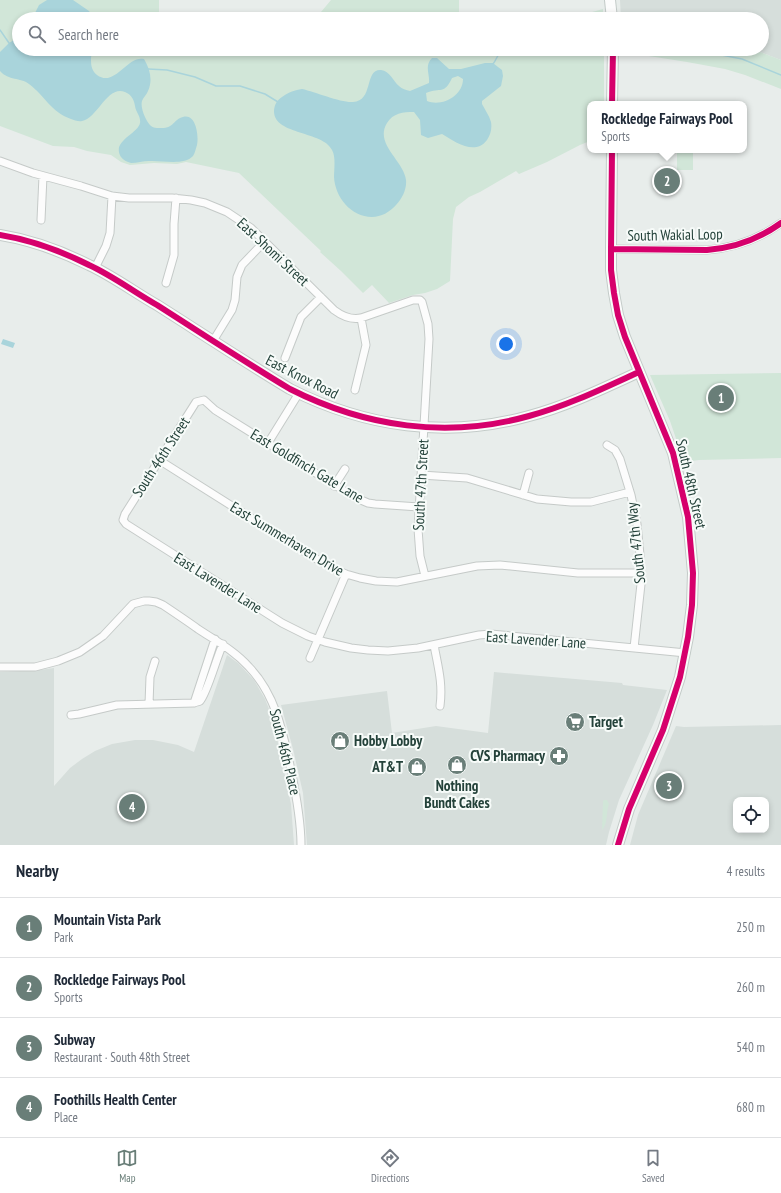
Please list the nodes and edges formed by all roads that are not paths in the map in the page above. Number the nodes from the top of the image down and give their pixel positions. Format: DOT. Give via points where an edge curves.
graph roads {
  1 [pos="610,0"];
  2 [pos="611,12"];
  3 [pos="613,56"];
  4 [pos="612,101"];
  5 [pos="612,153"];
  6 [pos="0,161"];
  7 [pos="43,176"];
  8 [pos="112,196"];
  9 [pos="176,198"];
  10 [pos="41,220"];
  11 [pos="781,223"];
  12 [pos="0,236"];
  13 [pos="265,241"];
  14 [pos="611,249"];
  15 [pos="95,268"];
  16 [pos="166,283"];
  17 [pos="321,297"];
  18 [pos="420,300"];
  19 [pos="361,318"];
  20 [pos="212,341"];
  21 [pos="285,358"];
  22 [pos="639,372"];
  23 [pos="355,390"];
  24 [pos="299,394"];
  25 [pos="204,400"];
  26 [pos="424,428"];
  27 [pos="268,443"];
  28 [pos="607,445"];
  29 [pos="159,460"];
  30 [pos="345,469"];
  31 [pos="529,473"];
  32 [pos="421,475"];
  33 [pos="334,486"];
  34 [pos="630,492"];
  35 [pos="523,495"];
  36 [pos="419,507"];
  37 [pos="123,520"];
  38 [pos="641,573"];
  39 [pos="346,574"];
  40 [pos="424,576"];
  41 [pos="215,639"];
  42 [pos="318,639"];
  43 [pos="223,644"];
  44 [pos="434,645"];
  45 [pos="634,648"];
  46 [pos="686,653"];
  47 [pos="310,658"];
  48 [pos="155,661"];
  49 [pos="0,667"];
  50 [pos="194,703"];
  51 [pos="150,704"];
  52 [pos="440,706"];
  53 [pos="71,715"];
  54 [pos="301,845"];
  55 [pos="618,845"];
  1 -- 2 [label="main road"];
  3 -- 4 [label="main road"];
  5 -- 14 [label="main road, South 48th Street"];
  6 -- 7 [label="street, East Shomi Street"];
  7 -- 8 [label="street, East Shomi Street"];
  7 -- 10 [label="street"];
  8 -- 9 [label="street, East Shomi Street"];
  8 -- 15 [label="street" via="110,233"];
  9 -- 13 [label="street, East Shomi Street" via="205,203 227,212"];
  9 -- 16 [label="street" via="174,255"];
  11 -- 14 [label="street, South Wakial Loop" via="746,242 719,249"];
  12 -- 15 [label="main road, East Knox Road" via="44,246"];
  13 -- 17 [label="street, East Shomi Street"];
  13 -- 20 [label="street" via="245,261 239,271 234,304"];
  14 -- 22 [label="main road, South 48th Street" via="611,270 618,315"];
  15 -- 20 [label="main road, East Knox Road"];
  17 -- 19 [label="street, East Shomi Street" via="339,314"];
  17 -- 21 [label="street" via="302,317"];
  18 -- 19 [label="street, East Shomi Street" via="413,300"];
  18 -- 26 [label="street, South 47th Street" via="428,324 429,339"];
  19 -- 23 [label="street" via="366,345"];
  20 -- 24 [label="main road, East Knox Road"];
  22 -- 26 [label="main road, East Knox Road" via="573,400 511,421 466,427"];
  22 -- 46 [label="main road, South 48th Street" via="673,453 688,517 692,590"];
  24 -- 26 [label="main road, East Knox Road" via="365,418"];
  24 -- 27 [label="street"];
  25 -- 27 [label="street, East Goldfinch Gate Lane" via="215,410"];
  25 -- 29 [label="street, South 46th Street" via="196,402"];
  26 -- 32 [label="street, South 47th Street"];
  27 -- 33 [label="street, East Goldfinch Gate Lane"];
  28 -- 34 [label="street, South 47th Way" via="615,450 620,459"];
  29 -- 37 [label="street, South 46th Street"];
  29 -- 39 [label="street, East Summerhaven Drive" via="308,554"];
  30 -- 33 [label="street"];
  31 -- 35 [label="street"];
  32 -- 35 [label="street" via="467,478"];
  32 -- 36 [label="street, South 47th Street"];
  33 -- 36 [label="street, East Goldfinch Gate Lane" via="368,503"];
  34 -- 35 [label="street" via="581,503 536,499"];
  34 -- 38 [label="street, South 47th Way" via="637,524"];
  36 -- 40 [label="street, South 47th Street" via="418,542"];
  37 -- 42 [label="street, East Lavender Lane" via="282,623"];
  38 -- 40 [label="street, East Summerhaven Drive" via="578,573 500,565 477,566"];
  38 -- 45 [label="street, South 47th Way"];
  39 -- 40 [label="street, East Summerhaven Drive" via="376,581 397,582"];
  39 -- 42 [label="street"];
  41 -- 43 [label="street, South 46th Place"];
  41 -- 49 [label="street, South 46th Place" via="163,605 144,601 133,604 103,636 80,652 45,665"];
  41 -- 50 [label="street"];
  42 -- 44 [label="street, East Lavender Lane" via="368,650 402,650"];
  42 -- 47 [label="street"];
  43 -- 50 [label="street" via="206,689 200,700"];
  43 -- 54 [label="street, South 46th Place" via="251,668 275,707 296,792"];
  44 -- 45 [label="street, East Lavender Lane" via="491,634"];
  44 -- 52 [label="street" via="442,692"];
  45 -- 46 [label="street, East Lavender Lane"];
  46 -- 55 [label="main road, South 48th Street" via="663,730 629,809"];
  48 -- 51 [label="street" via="150,677"];
  50 -- 51 [label="street"];
  51 -- 53 [label="street" via="117,705"];
}
